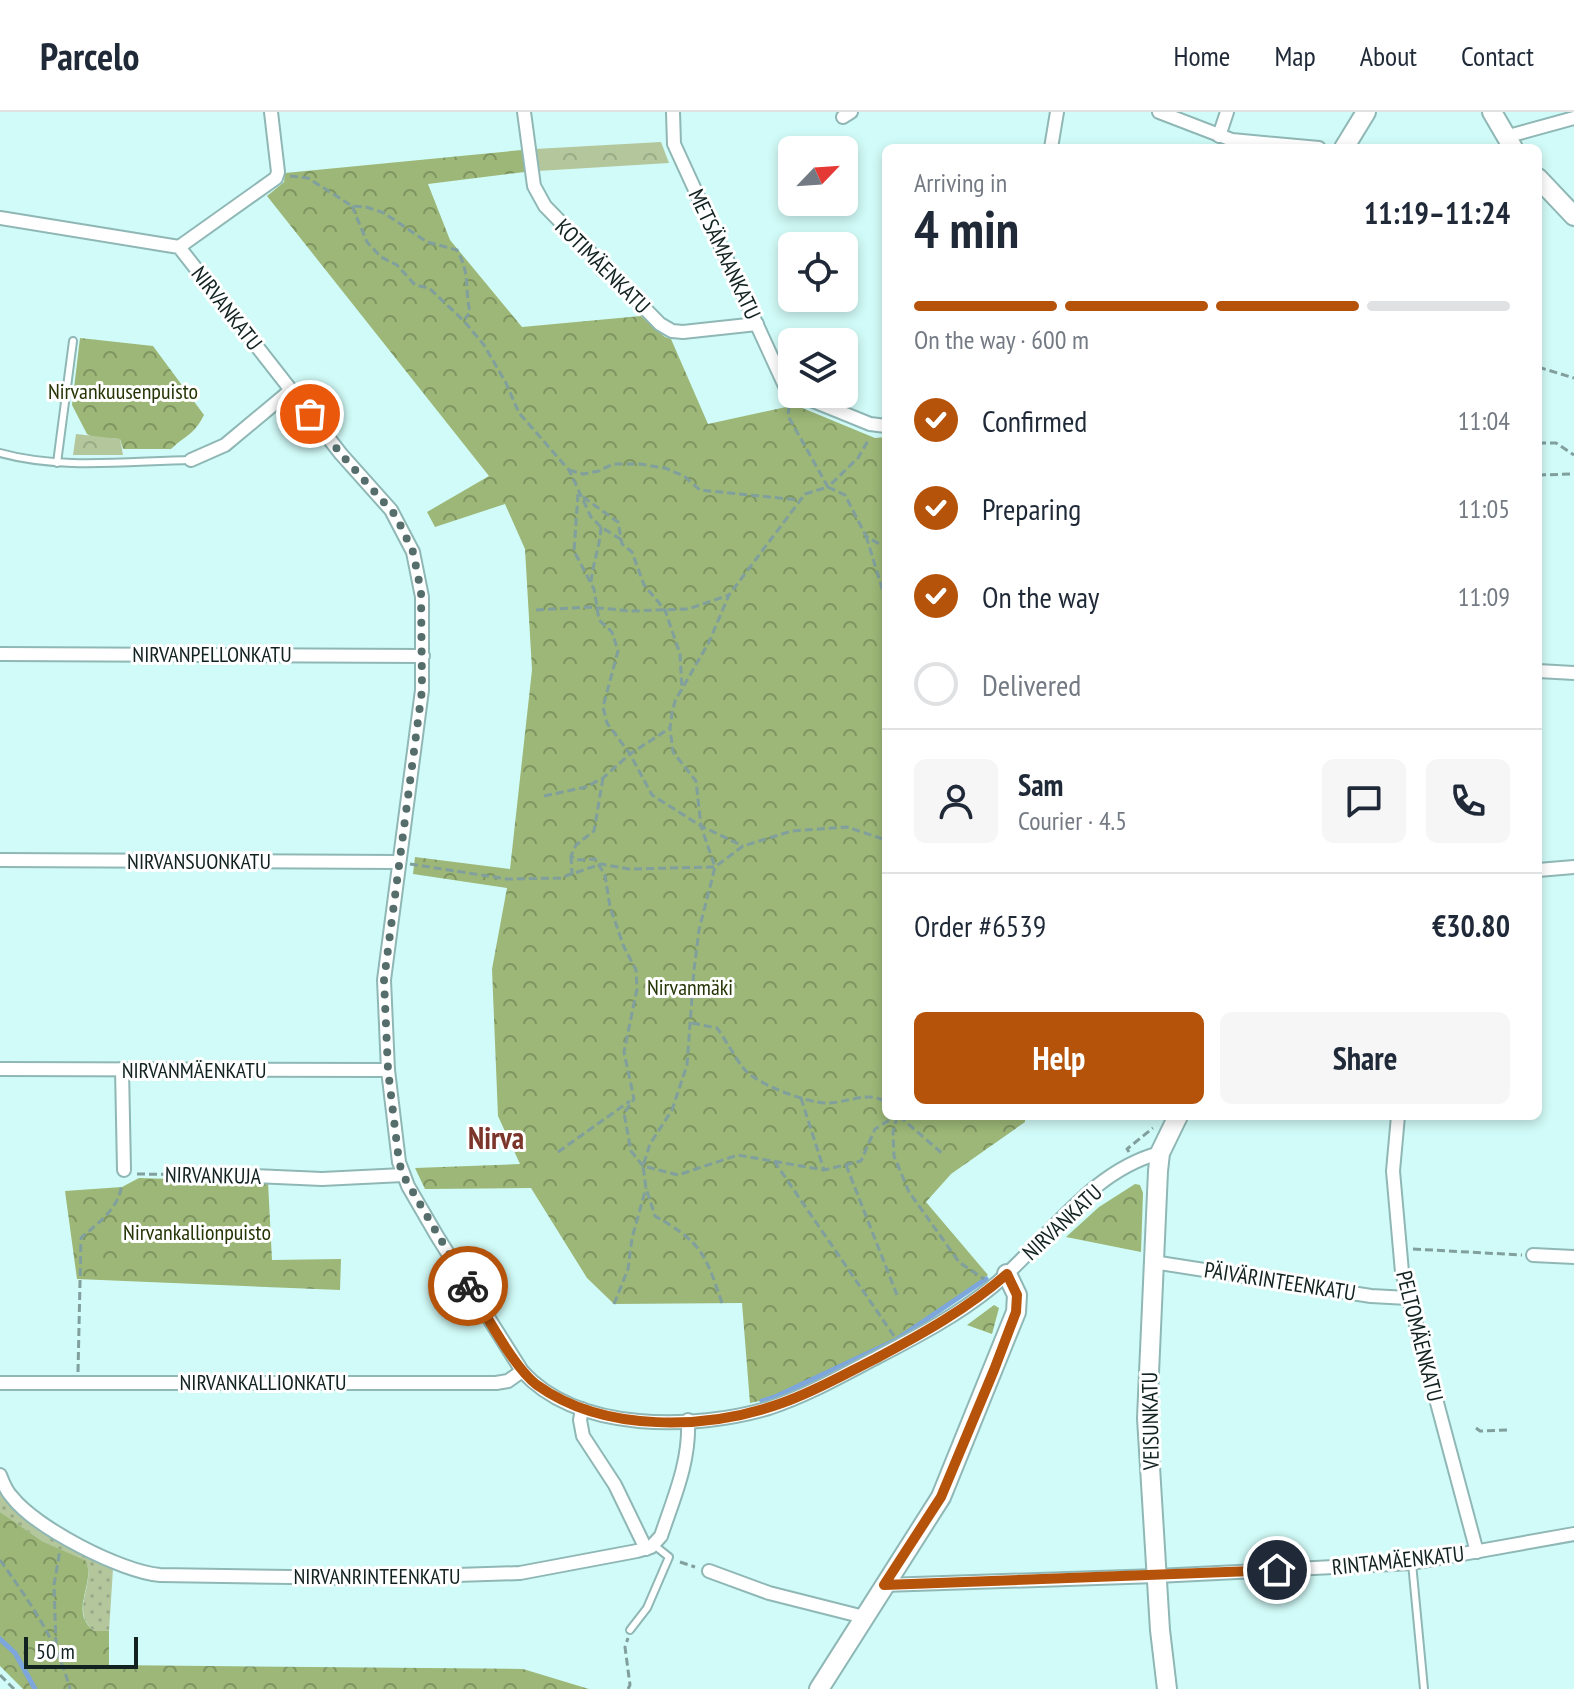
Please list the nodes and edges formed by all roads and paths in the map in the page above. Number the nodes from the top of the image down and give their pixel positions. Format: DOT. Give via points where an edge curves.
graph roads {
  1 [pos="271,112"];
  2 [pos="524,112"];
  3 [pos="673,112"];
  4 [pos="1057,112"];
  5 [pos="1159,112"];
  6 [pos="1227,112"];
  7 [pos="1366,112"];
  8 [pos="1492,112"];
  9 [pos="1574,118"];
  10 [pos="1219,136"];
  11 [pos="1509,142"];
  12 [pos="1052,144"];
  13 [pos="1252,144"];
  14 [pos="1346,144"];
  15 [pos="278,175"];
  16 [pos="1542,182"];
  17 [pos="352,206"];
  18 [pos="1574,216"];
  19 [pos="0,218"];
  20 [pos="179,247"];
  21 [pos="464,321"];
  22 [pos="757,324"];
  23 [pos="73,341"];
  24 [pos="1542,368"];
  25 [pos="778,371"];
  26 [pos="1574,378"];
  27 [pos="291,390"];
  28 [pos="834,408"];
  29 [pos="788,416"];
  30 [pos="882,426"];
  31 [pos="1542,443"];
  32 [pos="0,453"];
  33 [pos="1574,455"];
  34 [pos="191,460"];
  35 [pos="57,463"];
  36 [pos="569,470"];
  37 [pos="1574,474"];
  38 [pos="1542,475"];
  39 [pos="828,487"];
  40 [pos="579,492"];
  41 [pos="799,500"];
  42 [pos="601,527"];
  43 [pos="866,536"];
  44 [pos="622,540"];
  45 [pos="882,546"];
  46 [pos="591,584"];
  47 [pos="882,588"];
  48 [pos="729,595"];
  49 [pos="596,607"];
  50 [pos="536,610"];
  51 [pos="665,610"];
  52 [pos="0,654"];
  53 [pos="423,656"];
  54 [pos="1542,671"];
  55 [pos="1574,673"];
  56 [pos="682,690"];
  57 [pos="670,728"];
  58 [pos="630,754"];
  59 [pos="603,778"];
  60 [pos="544,796"];
  61 [pos="701,826"];
  62 [pos="882,839"];
  63 [pos="743,846"];
  64 [pos="571,856"];
  65 [pos="0,860"];
  66 [pos="399,862"];
  67 [pos="601,864"];
  68 [pos="715,867"];
  69 [pos="1574,867"];
  70 [pos="1542,870"];
  71 [pos="572,874"];
  72 [pos="692,1023"];
  73 [pos="0,1069"];
  74 [pos="122,1069"];
  75 [pos="388,1070"];
  76 [pos="800,1096"];
  77 [pos="634,1099"];
  78 [pos="882,1099"];
  79 [pos="890,1120"];
  80 [pos="896,1120"];
  81 [pos="902,1120"];
  82 [pos="1176,1120"];
  83 [pos="1398,1120"];
  84 [pos="558,1152"];
  85 [pos="1160,1153"];
  86 [pos="943,1154"];
  87 [pos="774,1161"];
  88 [pos="846,1165"];
  89 [pos="643,1166"];
  90 [pos="124,1170"];
  91 [pos="824,1170"];
  92 [pos="233,1175"];
  93 [pos="403,1175"];
  94 [pos="646,1188"];
  95 [pos="1399,1249"];
  96 [pos="1533,1255"];
  97 [pos="1574,1257"];
  98 [pos="1153,1262"];
  99 [pos="1001,1279"];
  100 [pos="897,1295"];
  101 [pos="1408,1298"];
  102 [pos="722,1303"];
  103 [pos="614,1304"];
  104 [pos="900,1345"];
  105 [pos="522,1371"];
  106 [pos="78,1381"];
  107 [pos="0,1383"];
  108 [pos="582,1409"];
  109 [pos="688,1420"];
  110 [pos="1476,1428"];
  111 [pos="1509,1430"];
  112 [pos="0,1475"];
  113 [pos="1574,1534"];
  114 [pos="63,1536"];
  115 [pos="650,1547"];
  116 [pos="1477,1552"];
  117 [pos="669,1557"];
  118 [pos="0,1560"];
  119 [pos="1412,1563"];
  120 [pos="709,1571"];
  121 [pos="1157,1576"];
  122 [pos="884,1585"];
  123 [pos="864,1617"];
  124 [pos="630,1630"];
  125 [pos="56,1649"];
  126 [pos="0,1675"];
  127 [pos="14,1689"];
  128 [pos="70,1689"];
  129 [pos="628,1689"];
  130 [pos="819,1689"];
  131 [pos="1167,1689"];
  132 [pos="1424,1689"];
  1 -- 15 [label="street"];
  2 -- 22 [label="street, KOTIMÄENKATU" via="534,186 545,206 660,324 683,332"];
  3 -- 22 [label="street, METSÄMAANKATU" via="674,144"];
  4 -- 12 [label="street"];
  5 -- 10 [label="street"];
  6 -- 10 [label="street"];
  7 -- 14 [label="street"];
  8 -- 11 [label="street"];
  9 -- 11 [label="street"];
  10 -- 13 [label="street"];
  15 -- 17 [label="path" via="308,178"];
  15 -- 20 [label="street"];
  16 -- 18 [label="street"];
  17 -- 21 [label="path" via="367,242 381,257 415,285 429,288"];
  17 -- 21 [label="path" via="384,213 427,242 457,250 468,277 470,312"];
  19 -- 20 [label="street, NIRVANKATU"];
  20 -- 27 [label="street, NIRVANKATU"];
  21 -- 36 [label="path" via="484,345 519,413"];
  22 -- 25 [label="street, METSÄMAANKATU"];
  23 -- 35 [label="lane"];
  24 -- 26 [label="path"];
  27 -- 34 [label="street" via="225,445"];
  27 -- 53 [label="street, NIRVANKATU" via="396,516 410,542 421,591"];
  28 -- 30 [label="street, METSÄMAANKATU"];
  29 -- 39 [label="path"];
  30 -- 39 [label="path"];
  31 -- 33 [label="path" via="1556,443"];
  32 -- 35 [label="lane"];
  34 -- 35 [label="lane"];
  36 -- 40 [label="path"];
  36 -- 41 [label="path" via="583,474 613,464 640,464 674,472 700,490"];
  37 -- 38 [label="path"];
  39 -- 41 [label="path"];
  39 -- 43 [label="path" via="852,504"];
  40 -- 42 [label="path"];
  40 -- 44 [label="path" via="618,522"];
  40 -- 46 [label="path" via="574,551"];
  41 -- 48 [label="path"];
  42 -- 44 [label="path"];
  42 -- 46 [label="path"];
  43 -- 45 [label="path"];
  43 -- 47 [label="path"];
  44 -- 51 [label="path" via="644,585"];
  46 -- 49 [label="path"];
  48 -- 51 [label="path" via="688,609"];
  48 -- 56 [label="path"];
  49 -- 50 [label="path"];
  49 -- 51 [label="path"];
  49 -- 58 [label="path" via="618,651 603,707 607,723"];
  51 -- 56 [label="path" via="680,654"];
  52 -- 53 [label="street, NIRVANPELLONKATU"];
  53 -- 66 [label="street, NIRVANKATU"];
  54 -- 55 [label="street"];
  56 -- 57 [label="path"];
  57 -- 58 [label="path"];
  57 -- 61 [label="path" via="673,752 696,781"];
  58 -- 59 [label="path"];
  58 -- 61 [label="path" via="652,795"];
  59 -- 60 [label="path"];
  59 -- 64 [label="path" via="594,831"];
  61 -- 63 [label="path"];
  61 -- 68 [label="path"];
  62 -- 63 [label="path" via="847,827 792,831"];
  63 -- 68 [label="path"];
  64 -- 67 [label="path"];
  64 -- 71 [label="path"];
  65 -- 66 [label="street, NIRVANSUONKATU"];
  66 -- 71 [label="path" via="507,879"];
  66 -- 75 [label="street, NIRVANKATU" via="384,980"];
  67 -- 68 [label="path" via="629,869"];
  67 -- 71 [label="path"];
  67 -- 77 [label="path" via="610,907 636,970 624,1052"];
  68 -- 72 [label="path" via="699,930"];
  69 -- 70 [label="street"];
  72 -- 76 [label="path" via="717,1028 745,1070 771,1087"];
  72 -- 89 [label="path" via="687,1065 672,1110"];
  73 -- 74 [label="street, NIRVANMÄENKATU"];
  74 -- 75 [label="street, NIRVANMÄENKATU"];
  74 -- 90 [label="street"];
  75 -- 93 [label="street, NIRVANKATU"];
  76 -- 78 [label="path" via="823,1103"];
  76 -- 91 [label="path"];
  77 -- 84 [label="path"];
  77 -- 89 [label="path" via="624,1113 631,1151"];
  79 -- 88 [label="path" via="875,1129 861,1161"];
  80 -- 99 [label="path" via="894,1156 909,1192 959,1262"];
  81 -- 86 [label="path"];
  82 -- 85 [label="street"];
  83 -- 95 [label="street, PELTOMÄENKATU" via="1393,1171"];
  85 -- 98 [label="street, VEISUNKATU"];
  85 -- 99 [label="street, NIRVANKATU" via="1100,1185"];
  87 -- 89 [label="path" via="738,1155 678,1175"];
  87 -- 91 [label="path"];
  87 -- 104 [label="path"];
  88 -- 91 [label="path"];
  88 -- 100 [label="path"];
  89 -- 94 [label="path"];
  90 -- 92 [label="path, NIRVANKUJA"];
  90 -- 106 [label="path" via="116,1206 81,1238"];
  92 -- 93 [label="street, NIRVANKUJA"];
  93 -- 105 [label="street, NIRVANKATU"];
  94 -- 102 [label="path" via="655,1216 686,1234 708,1261"];
  94 -- 103 [label="path" via="628,1269"];
  95 -- 96 [label="path"];
  95 -- 101 [label="street, PELTOMÄENKATU"];
  96 -- 97 [label="street"];
  98 -- 101 [label="street, PÄIVÄRINTEENKATU"];
  98 -- 121 [label="street, VEISUNKATU" via="1147,1418"];
  99 -- 104 [label="street, NIRVANKATU" via="951,1317"];
  99 -- 122 [label="street" via="1017,1295 1016,1312 994,1370 941,1497"];
  101 -- 116 [label="street, PELTOMÄENKATU"];
  104 -- 109 [label="street, NIRVANKATU" via="783,1403"];
  105 -- 106 [label="street, NIRVANKALLIONKATU" via="496,1383"];
  105 -- 108 [label="street, NIRVANKATU"];
  106 -- 107 [label="street, NIRVANKALLIONKATU"];
  108 -- 109 [label="street, NIRVANKATU" via="632,1421"];
  108 -- 115 [label="street" via="583,1436"];
  109 -- 115 [label="street" via="682,1478 661,1536"];
  110 -- 111 [label="path"];
  112 -- 114 [label="street, NIRVANRINTEENKATU" via="18,1504"];
  113 -- 116 [label="street, RINTAMÄENKATU"];
  114 -- 115 [label="street, NIRVANRINTEENKATU" via="128,1569 160,1575 491,1575"];
  114 -- 125 [label="path" via="54,1585"];
  115 -- 117 [label="lane"];
  116 -- 119 [label="street, RINTAMÄENKATU"];
  117 -- 120 [label="path"];
  117 -- 124 [label="lane" via="647,1608"];
  118 -- 125 [label="path"];
  119 -- 121 [label="street, RINTAMÄENKATU"];
  119 -- 132 [label="lane"];
  120 -- 123 [label="street" via="769,1593"];
  121 -- 122 [label="street, RINTAMÄENKATU"];
  121 -- 131 [label="street, VEISUNKATU"];
  122 -- 123 [label="street"];
  123 -- 130 [label="street"];
  124 -- 129 [label="path" via="625,1647"];
  125 -- 128 [label="path"];
  126 -- 127 [label="path"];
}
